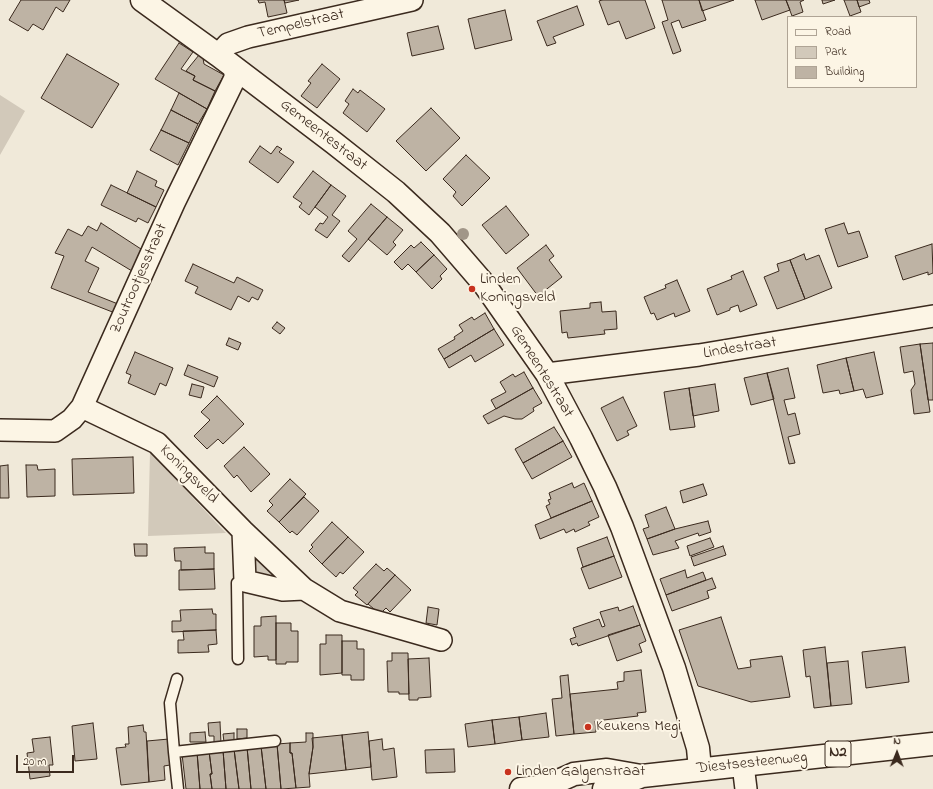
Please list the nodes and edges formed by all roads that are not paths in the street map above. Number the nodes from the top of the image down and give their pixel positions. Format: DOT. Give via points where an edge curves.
graph roads {
  1 [pos="142,0"];
  2 [pos="412,0"];
  3 [pos="218,55"];
  4 [pos="235,69"];
  5 [pos="933,316"];
  6 [pos="547,374"];
  7 [pos="82,407"];
  8 [pos="0,430"];
  9 [pos="243,531"];
  10 [pos="244,581"];
  11 [pos="304,589"];
  12 [pos="441,640"];
  13 [pos="238,659"];
  14 [pos="177,679"];
  15 [pos="275,741"];
  16 [pos="933,744"];
  17 [pos="174,752"];
  18 [pos="743,765"];
  19 [pos="700,769"];
  20 [pos="642,776"];
  21 [pos="555,787"];
  22 [pos="178,789"];
  23 [pos="521,789"];
  24 [pos="604,789"];
  25 [pos="746,789"];
  1 -- 3 [label="street, Gemeentestraat"];
  2 -- 3 [label="street, Tempelstraat" via="248,37 228,44"];
  3 -- 4 [label="street, Gemeentestraat"];
  4 -- 6 [label="street, Gemeentestraat" via="396,192 440,233 484,284"];
  4 -- 7 [label="street, Zoutrootjesstraat" via="235,78 174,203"];
  5 -- 6 [label="street, Lindestraat" via="707,354"];
  6 -- 19 [label="street, Gemeentestraat" via="588,452 622,527 674,668 698,748"];
  7 -- 8 [label="street, Zoutrootjesstraat" via="72,419 55,431"];
  7 -- 9 [label="street, Koningsveld" via="157,443"];
  9 -- 10 [label="street"];
  9 -- 11 [label="street, Koningsveld"];
  10 -- 11 [label="street" via="283,590"];
  10 -- 13 [label="lane" via="237,583"];
  11 -- 12 [label="street, Koningsveld" via="340,611"];
  14 -- 17 [label="lane" via="170,703"];
  15 -- 17 [label="lane"];
  16 -- 18 [label="street, Diestsesteenweg / N2"];
  17 -- 22 [label="lane"];
  18 -- 19 [label="street, Diestsesteenweg / N2"];
  18 -- 25 [label="street"];
  19 -- 20 [label="street, Diestsesteenweg / N2"];
  20 -- 21 [label="street, Diestsesteenweg / N2" via="607,770 574,774"];
  20 -- 24 [label="street, Diestsesteenweg / N2"];
  21 -- 23 [label="street, Diestsesteenweg / N2"];
}
